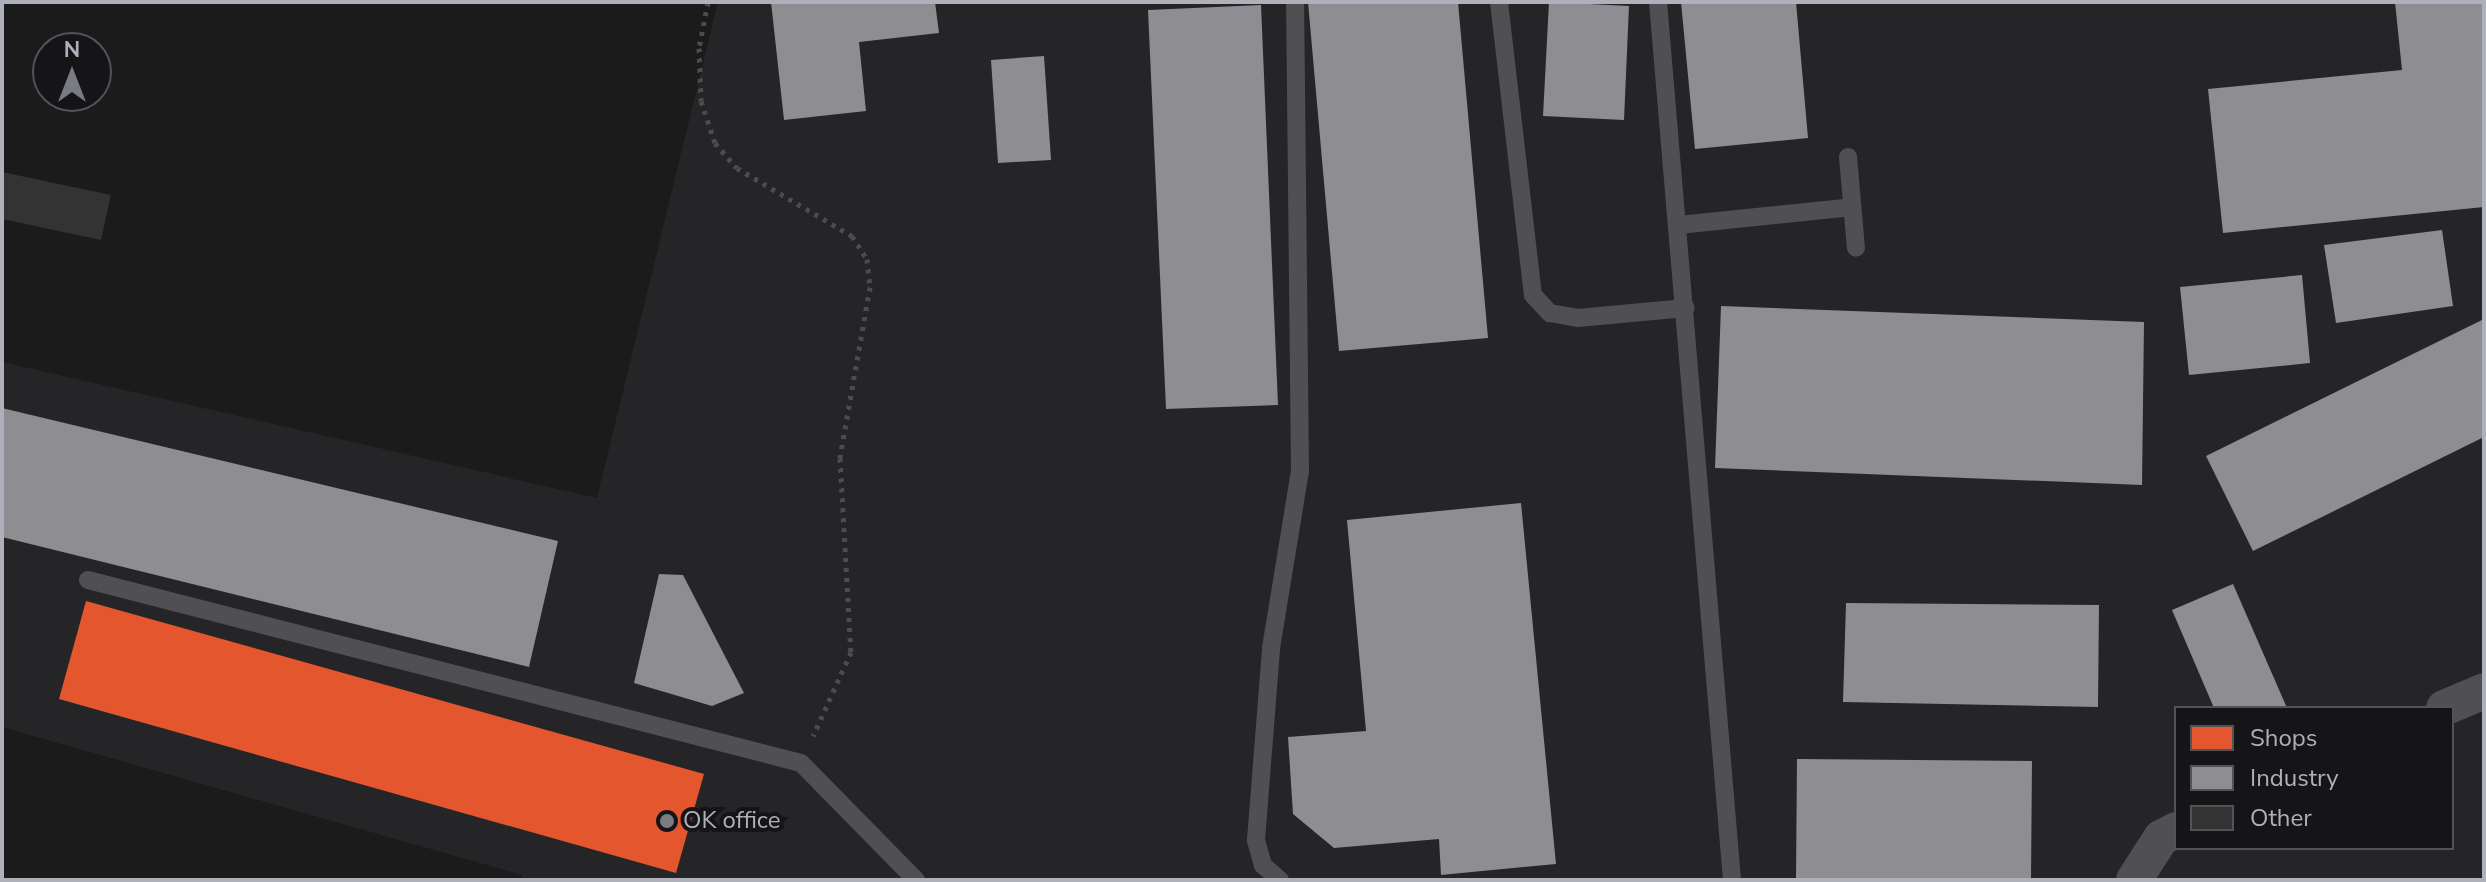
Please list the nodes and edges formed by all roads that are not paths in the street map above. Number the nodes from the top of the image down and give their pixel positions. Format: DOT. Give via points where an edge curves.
graph roads {
  1 [pos="1295,2"];
  2 [pos="1499,2"];
  3 [pos="1658,2"];
  4 [pos="1848,157"];
  5 [pos="1852,207"];
  6 [pos="1679,225"];
  7 [pos="1856,248"];
  8 [pos="1686,308"];
  9 [pos="88,580"];
  10 [pos="2484,691"];
  11 [pos="2449,706"];
  12 [pos="2174,831"];
  13 [pos="916,880"];
  14 [pos="1280,880"];
  15 [pos="1732,880"];
  16 [pos="2134,880"];
  1 -- 14 [label="lane" via="1300,471 1271,648 1256,840 1263,865"];
  2 -- 8 [label="lane" via="1533,295 1550,313 1578,318"];
  3 -- 6 [label="lane"];
  4 -- 5 [label="lane"];
  5 -- 6 [label="lane"];
  5 -- 7 [label="lane"];
  6 -- 8 [label="lane"];
  8 -- 15 [label="lane"];
  9 -- 13 [label="lane" via="801,763"];
  10 -- 11 [label="street"];
  12 -- 16 [label="street" via="2161,838"];
}
